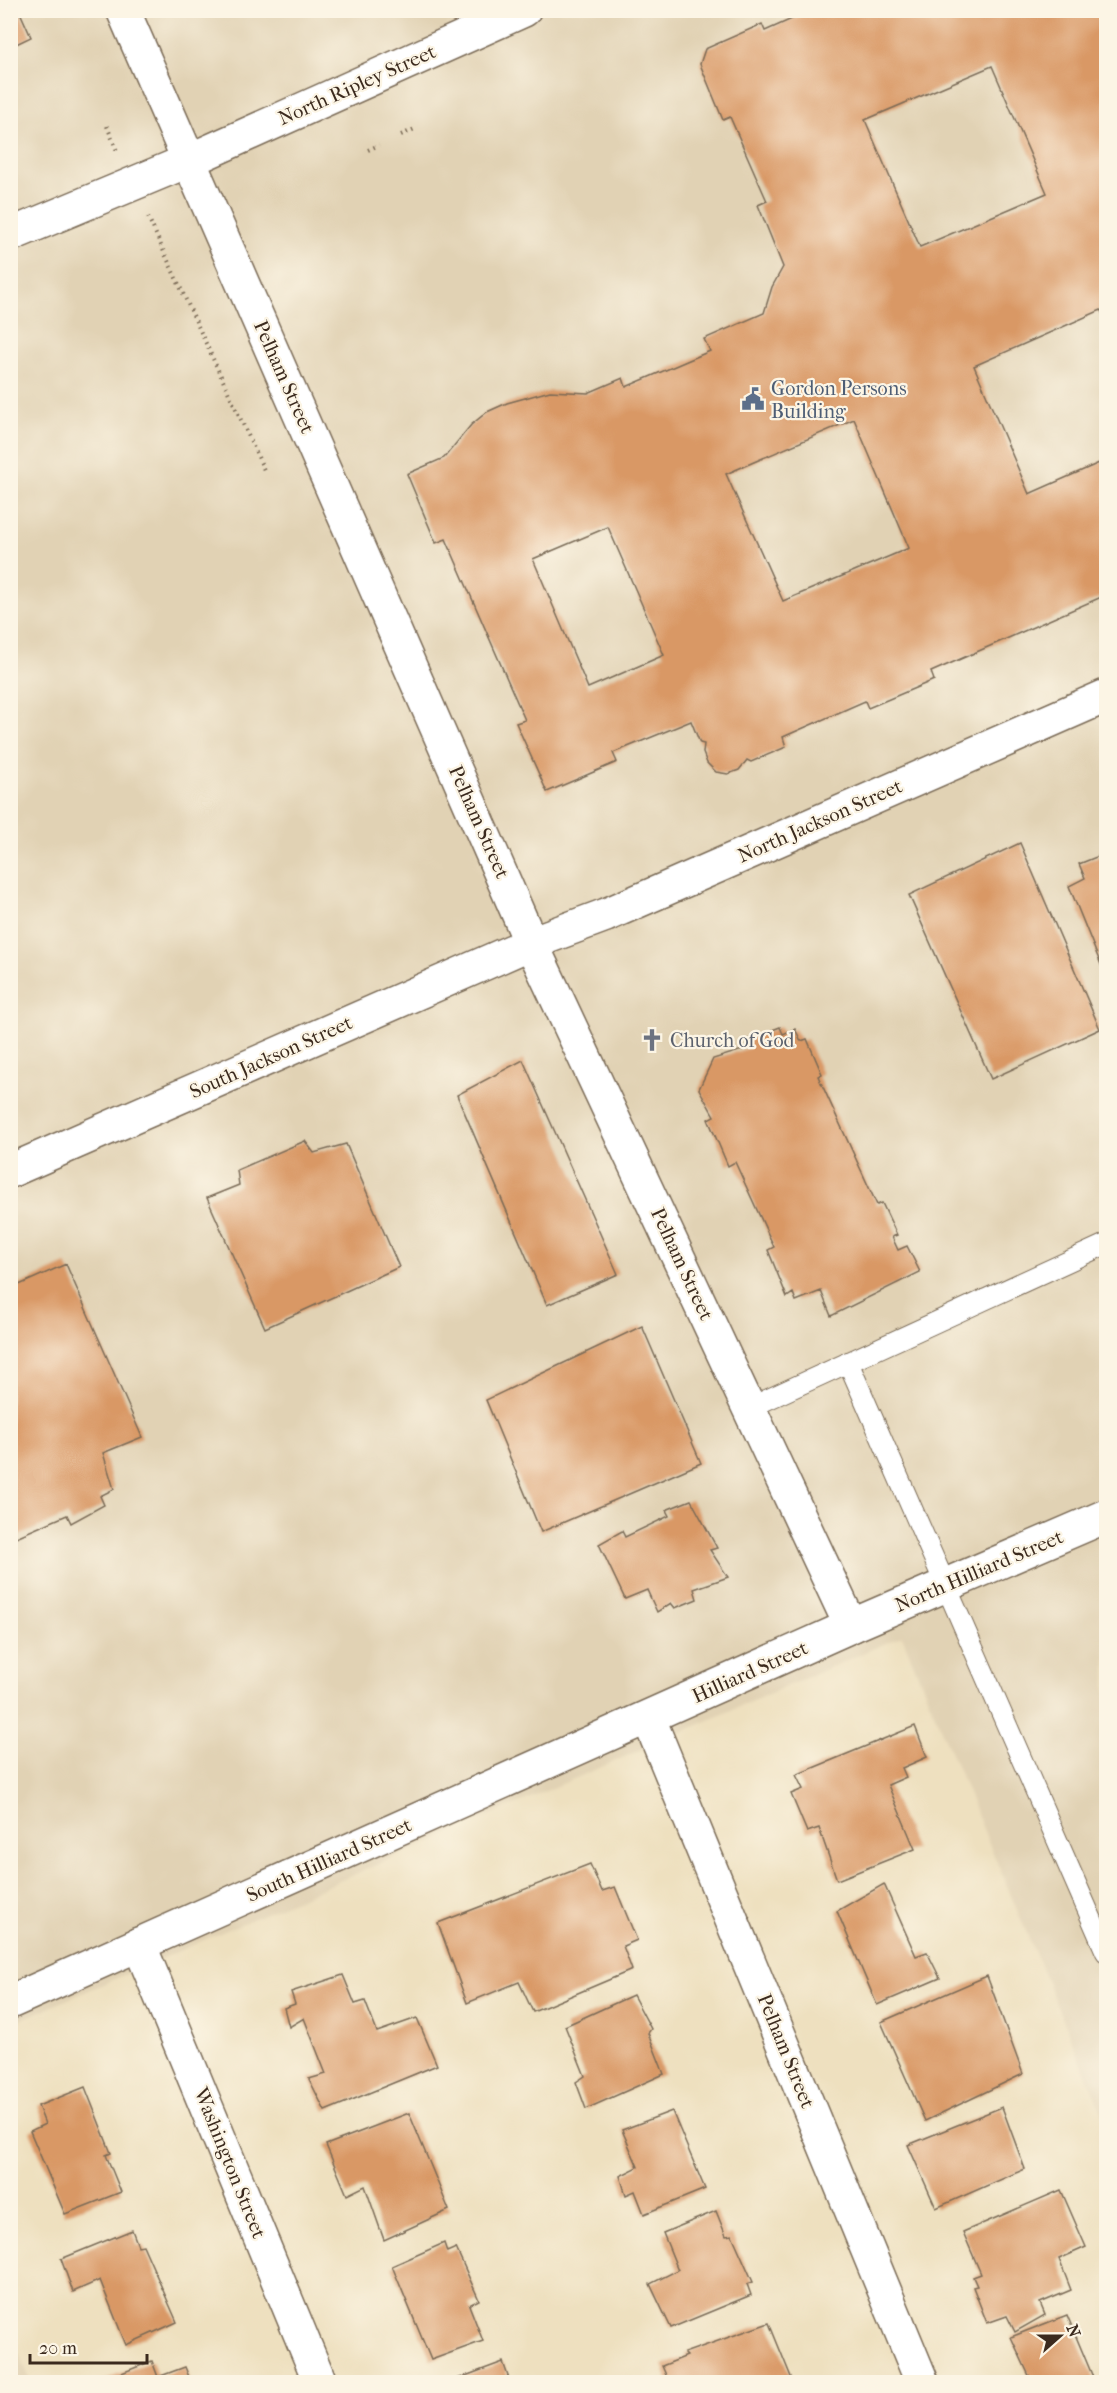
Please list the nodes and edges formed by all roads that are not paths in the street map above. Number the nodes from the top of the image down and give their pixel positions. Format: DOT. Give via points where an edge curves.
graph roads {
  1 [pos="123,10"];
  2 [pos="524,10"];
  3 [pos="190,160"];
  4 [pos="10,235"];
  5 [pos="1107,696"];
  6 [pos="531,944"];
  7 [pos="10,1171"];
  8 [pos="1107,1244"];
  9 [pos="848,1362"];
  10 [pos="749,1408"];
  11 [pos="1107,1516"];
  12 [pos="946,1585"];
  13 [pos="851,1626"];
  14 [pos="649,1719"];
  15 [pos="139,1944"];
  16 [pos="1107,1952"];
  17 [pos="10,2002"];
  18 [pos="320,2382"];
  19 [pos="922,2382"];
  1 -- 3 [label="street, Pelham Street"];
  2 -- 3 [label="street, North Ripley Street"];
  3 -- 4 [label="street, North Ripley Street"];
  3 -- 6 [label="street, Pelham Street"];
  5 -- 6 [label="street, North Jackson Street" via="606,915"];
  6 -- 7 [label="street, South Jackson Street"];
  6 -- 10 [label="street, Pelham Street"];
  8 -- 9 [label="lane"];
  9 -- 10 [label="lane"];
  9 -- 12 [label="lane"];
  10 -- 13 [label="street, Pelham Street"];
  11 -- 12 [label="street, North Hilliard Street"];
  12 -- 13 [label="street, North Hilliard Street"];
  12 -- 16 [label="lane"];
  13 -- 14 [label="street, Hilliard Street"];
  14 -- 15 [label="street, South Hilliard Street"];
  14 -- 19 [label="street, Pelham Street"];
  15 -- 17 [label="street, South Hilliard Street"];
  15 -- 18 [label="street, Washington Street"];
}
